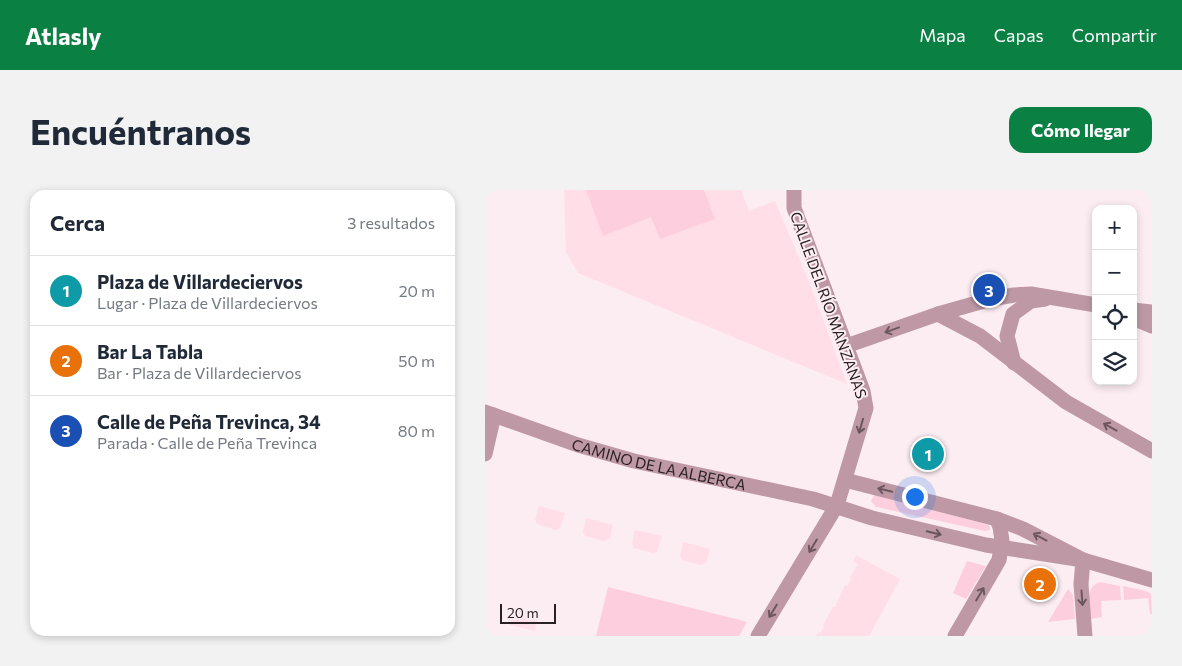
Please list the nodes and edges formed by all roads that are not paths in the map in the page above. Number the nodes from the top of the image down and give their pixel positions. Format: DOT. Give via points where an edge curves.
graph roads {
  1 [pos="794,190"];
  2 [pos="1051,298"];
  3 [pos="1092,305"];
  4 [pos="1137,310"];
  5 [pos="1152,312"];
  6 [pos="937,314"];
  7 [pos="1137,320"];
  8 [pos="1152,326"];
  9 [pos="846,346"];
  10 [pos="1014,363"];
  11 [pos="490,413"];
  12 [pos="1152,450"];
  13 [pos="485,454"];
  14 [pos="845,480"];
  15 [pos="837,505"];
  16 [pos="997,519"];
  17 [pos="1002,548"];
  18 [pos="1083,560"];
  19 [pos="1152,580"];
  20 [pos="758,636"];
  21 [pos="955,636"];
  22 [pos="1085,636"];
  1 -- 9 [label="street, CALLE DEL RÍO MANZANAS" via="794,208"];
  2 -- 3 [label="street"];
  2 -- 6 [label="street" via="1014,294"];
  2 -- 10 [label="street" via="1031,301 1013,314 1007,336"];
  4 -- 5 [label="street"];
  6 -- 9 [label="street, one-way"];
  6 -- 10 [label="street" via="980,336"];
  7 -- 8 [label="street"];
  9 -- 14 [label="street, CALLE DEL RÍO MANZANAS, one-way" via="863,391 865,408"];
  12 -- 10 [label="street, one-way" via="1066,402"];
  11 -- 13 [label="street"];
  11 -- 15 [label="street, CAMINO DE LA ALBERCA" via="549,436 615,456"];
  14 -- 15 [label="street, CALLE DEL RÍO MANZANAS"];
  16 -- 14 [label="street, one-way"];
  15 -- 17 [label="street, CAMINO DE LA ALBERCA, one-way" via="872,518"];
  15 -- 20 [label="street, CALLE DEL RÍO MANZANAS, one-way"];
  16 -- 17 [label="street"];
  18 -- 16 [label="street, one-way"];
  17 -- 18 [label="street, CAMINO DE LA ALBERCA"];
  21 -- 17 [label="street, one-way" via="995,568"];
  18 -- 19 [label="street"];
  18 -- 22 [label="street, one-way" via="1081,584"];
}
